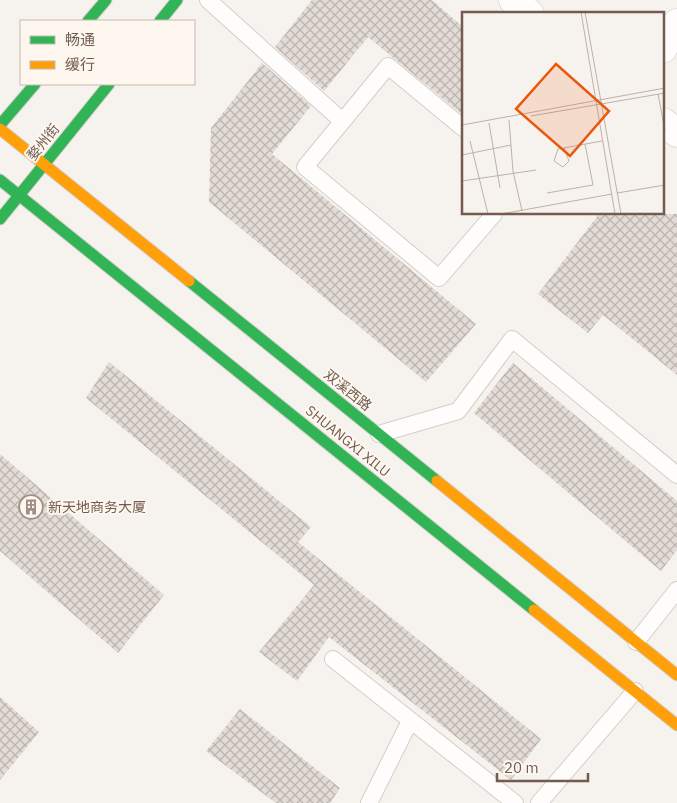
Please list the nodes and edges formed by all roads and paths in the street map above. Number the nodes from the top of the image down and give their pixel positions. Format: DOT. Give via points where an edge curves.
graph roads {
  1 [pos="106,0"];
  2 [pos="177,0"];
  3 [pos="208,0"];
  4 [pos="513,0"];
  5 [pos="528,12"];
  6 [pos="89,20"];
  7 [pos="161,20"];
  8 [pos="677,22"];
  9 [pos="664,47"];
  10 [pos="34,85"];
  11 [pos="108,85"];
  12 [pos="342,120"];
  13 [pos="664,123"];
  14 [pos="0,127"];
  15 [pos="462,127"];
  16 [pos="677,133"];
  17 [pos="44,164"];
  18 [pos="0,180"];
  19 [pos="19,196"];
  20 [pos="493,215"];
  21 [pos="0,219"];
  22 [pos="379,434"];
  23 [pos="677,475"];
  24 [pos="677,590"];
  25 [pos="636,642"];
  26 [pos="332,659"];
  27 [pos="677,675"];
  28 [pos="635,691"];
  29 [pos="410,721"];
  30 [pos="677,725"];
  31 [pos="369,803"];
  32 [pos="515,803"];
  33 [pos="539,803"];
  1 -- 6 [label="main road"];
  2 -- 7 [label="main road"];
  3 -- 12 [label="lane"];
  4 -- 5 [label="street"];
  8 -- 9 [label="street"];
  10 -- 14 [label="main road"];
  11 -- 17 [label="main road, 婺州街"];
  12 -- 15 [label="lane" via="388,66"];
  12 -- 20 [label="lane" via="305,167 439,278"];
  13 -- 16 [label="street"];
  14 -- 17 [label="main road, 双溪西路"];
  17 -- 19 [label="main road, 婺州街"];
  17 -- 22 [label="main road, 双溪西路"];
  18 -- 19 [label="main road, SHUANGXI XILU"];
  19 -- 21 [label="main road, 婺州街"];
  19 -- 28 [label="main road, SHUANGXI XILU"];
  22 -- 23 [label="lane" via="458,411 512,340"];
  22 -- 25 [label="main road, 双溪西路"];
  24 -- 25 [label="lane"];
  25 -- 27 [label="main road, 双溪西路"];
  26 -- 29 [label="lane"];
  28 -- 30 [label="main road, SHUANGXI XILU"];
  28 -- 33 [label="lane"];
  29 -- 31 [label="lane"];
  29 -- 32 [label="lane"];
}
